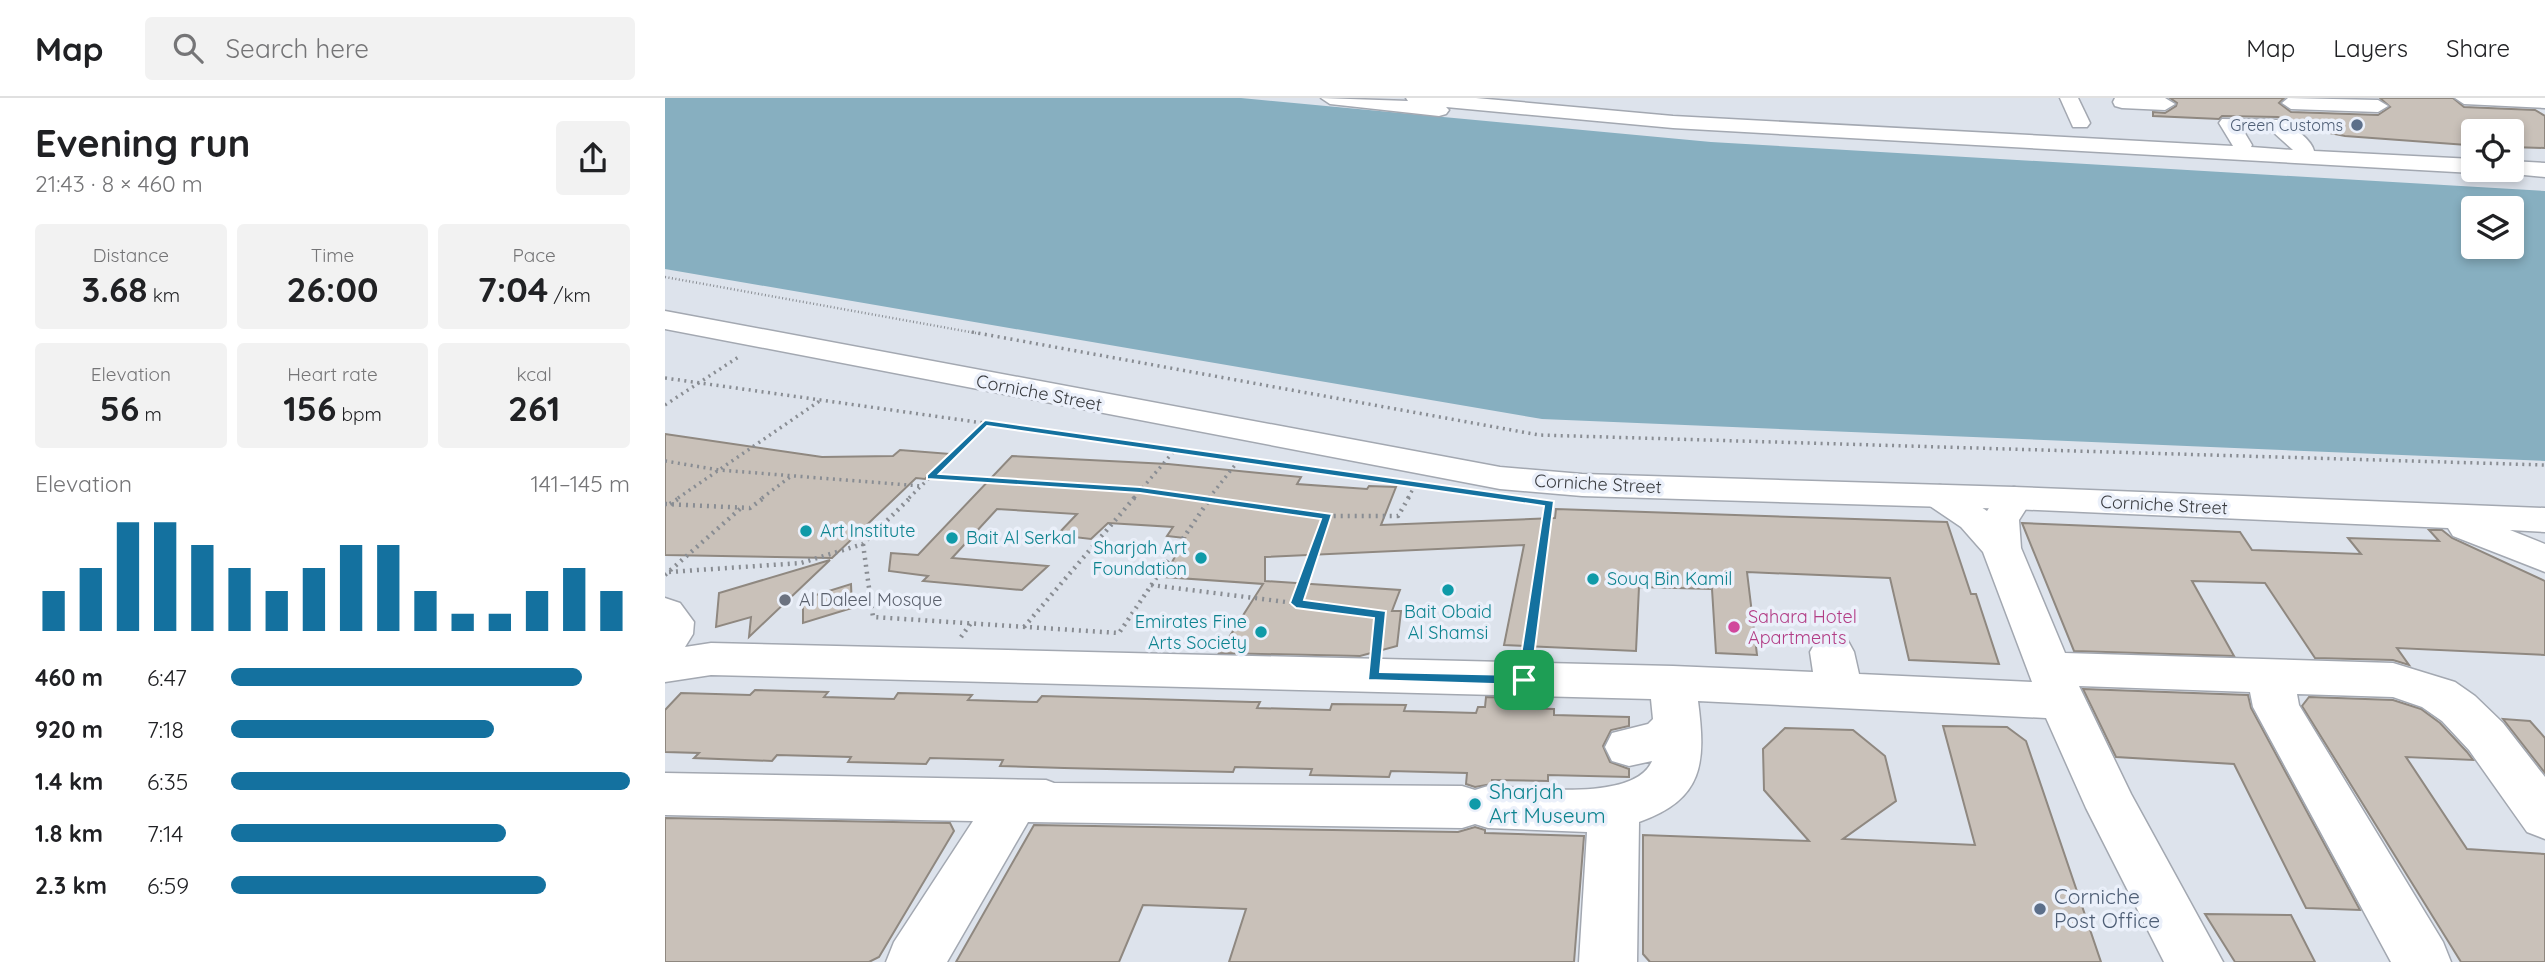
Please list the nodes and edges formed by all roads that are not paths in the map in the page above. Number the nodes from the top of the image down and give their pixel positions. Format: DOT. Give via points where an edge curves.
graph roads {
  1 [pos="1330,98"];
  2 [pos="1415,98"];
  3 [pos="2069,98"];
  4 [pos="2464,98"];
  5 [pos="2501,100"];
  6 [pos="2298,101"];
  7 [pos="2122,102"];
  8 [pos="2545,102"];
  9 [pos="1484,106"];
  10 [pos="2166,106"];
  11 [pos="2378,106"];
  12 [pos="2535,122"];
  13 [pos="2080,123"];
  14 [pos="1593,126"];
  15 [pos="1903,140"];
  16 [pos="2461,156"];
  17 [pos="2524,160"];
  18 [pos="2545,161"];
  19 [pos="2461,165"];
  20 [pos="2524,169"];
  21 [pos="2545,170"];
  22 [pos="665,304"];
  23 [pos="665,320"];
  24 [pos="1940,496"];
  25 [pos="2014,498"];
  26 [pos="2536,513"];
  27 [pos="2442,517"];
  28 [pos="2000,548"];
  29 [pos="2545,559"];
  30 [pos="666,587"];
  31 [pos="665,643"];
  32 [pos="665,666"];
  33 [pos="2274,677"];
  34 [pos="2056,685"];
  35 [pos="1674,704"];
  36 [pos="1629,747"];
  37 [pos="665,794"];
  38 [pos="1040,801"];
  39 [pos="1614,809"];
  40 [pos="2545,817"];
  41 [pos="915,962"];
  42 [pos="1608,962"];
  43 [pos="2194,962"];
  44 [pos="2422,962"];
  1 -- 9 [label="street"];
  2 -- 9 [label="street"];
  3 -- 13 [label="street"];
  4 -- 5 [label="street"];
  5 -- 8 [label="street"];
  5 -- 12 [label="street"];
  6 -- 11 [label="street"];
  7 -- 10 [label="street"];
  9 -- 15 [label="street"];
  9 -- 16 [label="street"];
  14 -- 15 [label="street"];
  15 -- 19 [label="street" via="1971,149 1986,146 1990,140"];
  17 -- 18 [label="street"];
  20 -- 21 [label="street"];
  22 -- 26 [label="street, Corniche Street" via="1543,463"];
  23 -- 24 [label="street, Corniche Street" via="1500,478 1582,485"];
  24 -- 25 [label="street, Corniche Street"];
  24 -- 28 [label="street" via="1974,519"];
  25 -- 27 [label="street, Corniche Street"];
  25 -- 28 [label="street" via="2000,520"];
  26 -- 27 [label="street, Corniche Street"];
  27 -- 29 [label="street"];
  28 -- 34 [label="street"];
  30 -- 31 [label="street" via="673,622"];
  32 -- 35 [label="street" via="711,659 1524,680"];
  33 -- 34 [label="street"];
  33 -- 40 [label="street" via="2393,680 2443,696 2463,712"];
  33 -- 44 [label="street" via="2276,707"];
  34 -- 35 [label="street" via="1836,671"];
  34 -- 43 [label="street" via="2112,808"];
  35 -- 36 [label="street" via="1662,740"];
  35 -- 39 [label="street" via="1676,761 1671,777 1647,799"];
  37 -- 38 [label="street"];
  38 -- 39 [label="street"];
  38 -- 41 [label="street"];
  39 -- 42 [label="street"];
}
